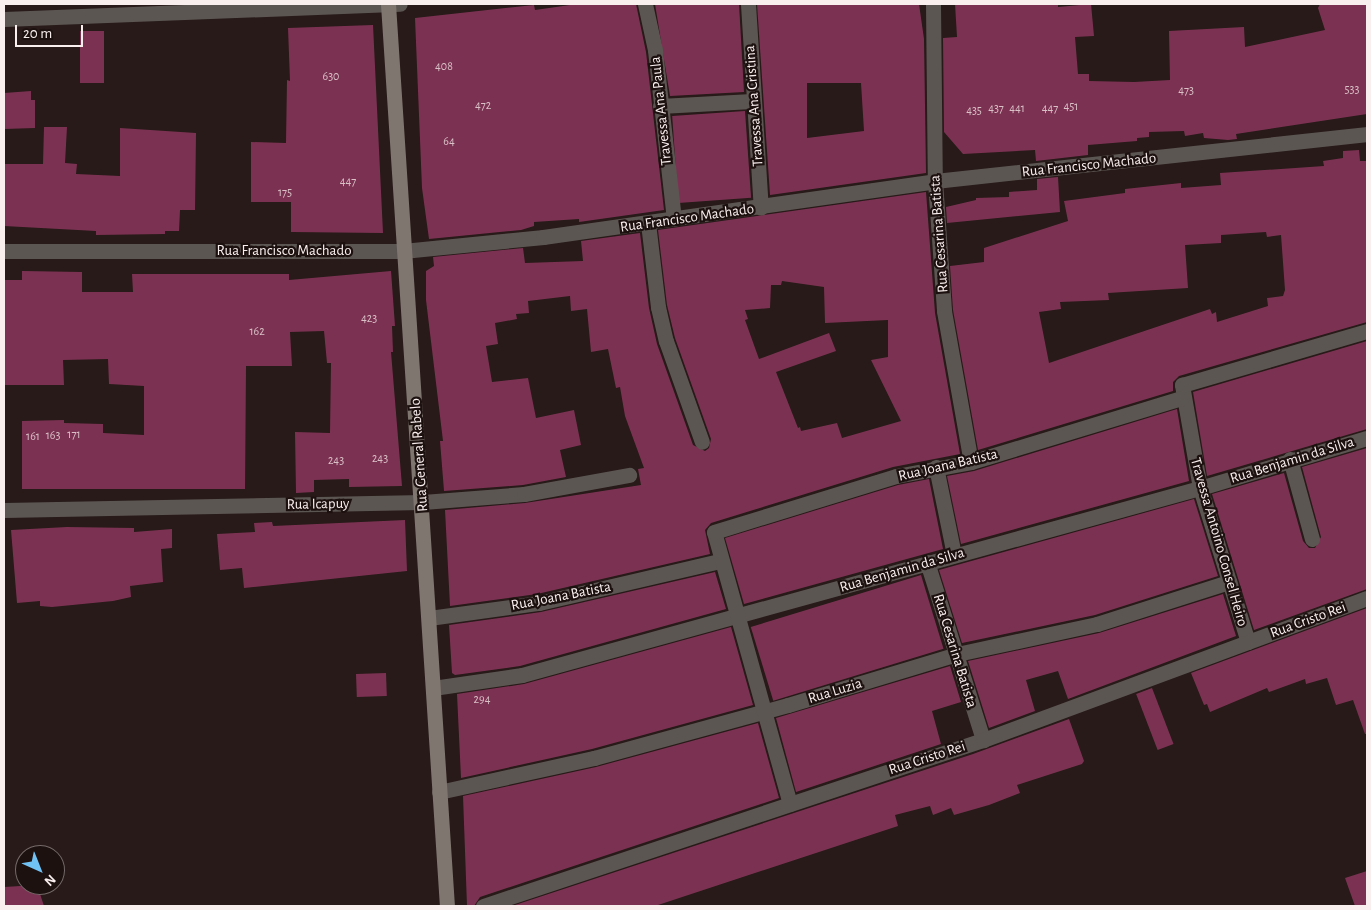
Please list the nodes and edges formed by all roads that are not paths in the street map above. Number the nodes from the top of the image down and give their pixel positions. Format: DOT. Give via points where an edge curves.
graph roads {
  1 [pos="392,4"];
  2 [pos="645,4"];
  3 [pos="748,4"];
  4 [pos="933,4"];
  5 [pos="82,10"];
  6 [pos="4,19"];
  7 [pos="752,101"];
  8 [pos="660,106"];
  9 [pos="1367,134"];
  10 [pos="935,182"];
  11 [pos="761,208"];
  12 [pos="674,219"];
  13 [pos="648,223"];
  14 [pos="4,251"];
  15 [pos="403,251"];
  16 [pos="1367,331"];
  17 [pos="1183,391"];
  18 [pos="1367,438"];
  19 [pos="702,442"];
  20 [pos="1290,459"];
  21 [pos="971,462"];
  22 [pos="936,467"];
  23 [pos="629,475"];
  24 [pos="1200,488"];
  25 [pos="423,502"];
  26 [pos="4,510"];
  27 [pos="1312,539"];
  28 [pos="954,555"];
  29 [pos="720,561"];
  30 [pos="927,562"];
  31 [pos="1229,582"];
  32 [pos="1367,598"];
  33 [pos="739,615"];
  34 [pos="429,618"];
  35 [pos="1248,642"];
  36 [pos="957,654"];
  37 [pos="433,688"];
  38 [pos="765,711"];
  39 [pos="983,740"];
  40 [pos="439,792"];
  41 [pos="790,804"];
  42 [pos="447,906"];
  43 [pos="483,906"];
  1 -- 5 [label="street"];
  1 -- 15 [label="street, Rua General Rabelo"];
  2 -- 8 [label="street, Travessa Ana Paula" via="655,50"];
  3 -- 7 [label="street, Travessa Ana Cristina"];
  4 -- 10 [label="street, Rua Cesarina Batista"];
  5 -- 6 [label="street"];
  7 -- 8 [label="street"];
  7 -- 11 [label="street, Travessa Ana Cristina"];
  8 -- 12 [label="street, Travessa Ana Paula"];
  9 -- 10 [label="street, Rua Francisco Machado"];
  10 -- 11 [label="street, Rua Francisco Machado"];
  10 -- 21 [label="street, Rua Cesarina Batista" via="944,311"];
  11 -- 12 [label="street, Rua Francisco Machado"];
  12 -- 13 [label="street, Rua Francisco Machado"];
  13 -- 15 [label="street, Rua Francisco Machado"];
  13 -- 19 [label="street" via="658,307 666,341"];
  14 -- 15 [label="street, Rua Francisco Machado"];
  15 -- 25 [label="street, Rua General Rabelo"];
  16 -- 17 [label="street, Rua Joana Batista"];
  17 -- 21 [label="street, Rua Joana Batista"];
  17 -- 24 [label="street, Travessa Antoino Consel Heiro"];
  18 -- 20 [label="street, Rua Benjamin da Silva"];
  20 -- 24 [label="street, Rua Benjamin da Silva"];
  20 -- 27 [label="street"];
  21 -- 22 [label="street, Rua Joana Batista"];
  22 -- 28 [label="street"];
  22 -- 29 [label="street, Rua Joana Batista" via="896,476 714,532"];
  23 -- 25 [label="street, Rua Icapuy" via="524,494"];
  24 -- 28 [label="street, Rua Benjamin da Silva"];
  24 -- 31 [label="street, Travessa Antoino Consel Heiro"];
  25 -- 26 [label="street, Rua Icapuy"];
  25 -- 34 [label="street, Rua General Rabelo"];
  28 -- 30 [label="street, Rua Benjamin da Silva"];
  29 -- 33 [label="street"];
  29 -- 34 [label="street, Rua Joana Batista" via="539,603"];
  30 -- 33 [label="street, Rua Benjamin da Silva"];
  30 -- 36 [label="street, Rua Cesarina Batista"];
  31 -- 35 [label="street, Travessa Antoino Consel Heiro"];
  31 -- 36 [label="street, Rua Luzia" via="1097,624"];
  32 -- 35 [label="street, Rua Cristo Rei"];
  33 -- 37 [label="street, Rua Benjamin da Silva" via="522,675"];
  33 -- 38 [label="street"];
  34 -- 37 [label="street, Rua General Rabelo"];
  35 -- 39 [label="street, Rua Cristo Rei"];
  36 -- 38 [label="street, Rua Luzia"];
  36 -- 39 [label="street, Rua Cesarina Batista"];
  37 -- 40 [label="street, Rua General Rabelo"];
  38 -- 40 [label="street, Rua Luzia" via="594,758"];
  38 -- 41 [label="street"];
  39 -- 41 [label="street, Rua Cristo Rei"];
  40 -- 42 [label="street, Rua General Rabelo"];
  41 -- 43 [label="street, Rua Cristo Rei"];
}
